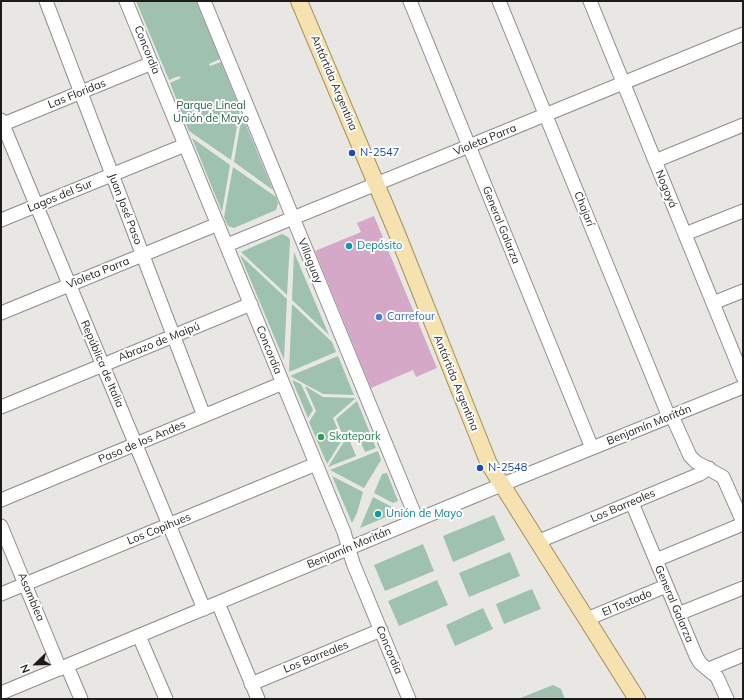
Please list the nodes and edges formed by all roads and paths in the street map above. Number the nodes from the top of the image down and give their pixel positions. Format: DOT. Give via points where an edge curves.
graph roads {
  1 [pos="46,1"];
  2 [pos="126,1"];
  3 [pos="204,1"];
  4 [pos="299,1"];
  5 [pos="410,1"];
  6 [pos="498,1"];
  7 [pos="590,1"];
  8 [pos="743,34"];
  9 [pos="152,64"];
  10 [pos="623,83"];
  11 [pos="81,93"];
  12 [pos="545,115"];
  13 [pos="2,123"];
  14 [pos="743,125"];
  15 [pos="185,145"];
  16 [pos="469,146"];
  17 [pos="655,161"];
  18 [pos="112,175"];
  19 [pos="376,184"];
  20 [pos="36,205"];
  21 [pos="743,211"];
  22 [pos="293,218"];
  23 [pos="1,220"];
  24 [pos="218,224"];
  25 [pos="685,234"];
  26 [pos="227,245"];
  27 [pos="143,255"];
  28 [pos="69,285"];
  29 [pos="743,291"];
  30 [pos="713,303"];
  31 [pos="251,304"];
  32 [pos="1,313"];
  33 [pos="174,336"];
  34 [pos="103,365"];
  35 [pos="743,377"];
  36 [pos="283,383"];
  37 [pos="743,387"];
  38 [pos="1,407"];
  39 [pos="204,416"];
  40 [pos="670,417"];
  41 [pos="136,444"];
  42 [pos="592,448"];
  43 [pos="316,464"];
  44 [pos="708,468"];
  45 [pos="501,485"];
  46 [pos="1,500"];
  47 [pos="632,502"];
  48 [pos="417,520"];
  49 [pos="743,523"];
  50 [pos="169,525"];
  51 [pos="1,526"];
  52 [pos="537,542"];
  53 [pos="349,549"];
  54 [pos="656,560"];
  55 [pos="25,584"];
  56 [pos="666,586"];
  57 [pos="743,588"];
  58 [pos="1,594"];
  59 [pos="218,603"];
  60 [pos="204,609"];
  61 [pos="678,614"];
  62 [pos="587,619"];
  63 [pos="381,630"];
  64 [pos="139,636"];
  65 [pos="743,655"];
  66 [pos="64,667"];
  67 [pos="709,669"];
  68 [pos="251,684"];
  69 [pos="1,693"];
  70 [pos="81,699"];
  71 [pos="166,699"];
  72 [pos="258,699"];
  73 [pos="409,699"];
  74 [pos="638,699"];
  75 [pos="727,699"];
  1 -- 11 [label="street, Juan José Paso"];
  2 -- 9 [label="street, Concordia"];
  3 -- 22 [label="street, Villaguay"];
  4 -- 19 [label="main road, Antártida Argentina"];
  5 -- 16 [label="street, General Galarza"];
  6 -- 12 [label="street, Chajarí"];
  7 -- 10 [label="street, Nogoyá"];
  8 -- 10 [label="street, Violeta Parra"];
  9 -- 11 [label="street, Las Floridas"];
  9 -- 15 [label="street, Concordia"];
  10 -- 12 [label="street, Violeta Parra"];
  10 -- 17 [label="street, Nogoyá"];
  11 -- 13 [label="street, Las Floridas"];
  11 -- 18 [label="street, Juan José Paso"];
  12 -- 16 [label="street, Violeta Parra"];
  12 -- 40 [label="street, Chajarí"];
  13 -- 20 [label="street, República de Italia"];
  14 -- 17 [label="street"];
  15 -- 18 [label="street, Lagos del Sur"];
  15 -- 24 [label="street, Concordia"];
  16 -- 19 [label="street, Violeta Parra"];
  16 -- 42 [label="street, General Galarza"];
  17 -- 25 [label="street, Nogoyá"];
  18 -- 20 [label="street, Lagos del Sur"];
  18 -- 27 [label="street, Juan José Paso"];
  19 -- 22 [label="street, Violeta Parra"];
  19 -- 45 [label="main road, Antártida Argentina" via="485,456"];
  20 -- 23 [label="street, Lagos del Sur"];
  20 -- 28 [label="street, República de Italia"];
  21 -- 25 [label="street"];
  22 -- 26 [label="street, Violeta Parra"];
  22 -- 48 [label="street, Villaguay"];
  24 -- 26 [label="street, Concordia"];
  24 -- 27 [label="street, Violeta Parra"];
  25 -- 30 [label="street, Nogoyá"];
  26 -- 31 [label="street, Concordia"];
  27 -- 28 [label="street, Violeta Parra"];
  27 -- 33 [label="street, Juan José Paso"];
  28 -- 32 [label="street, Violeta Parra"];
  28 -- 34 [label="street, República de Italia"];
  29 -- 30 [label="street"];
  30 -- 35 [label="street, Nogoyá"];
  31 -- 33 [label="street, Abrazo de Maipú"];
  31 -- 36 [label="street, Concordia"];
  33 -- 34 [label="street, Abrazo de Maipú"];
  33 -- 39 [label="street, Juan José Paso"];
  34 -- 38 [label="street, Abrazo de Maipú"];
  34 -- 41 [label="street, República de Italia"];
  36 -- 39 [label="street, Paso de los Andes"];
  36 -- 43 [label="street, Concordia"];
  37 -- 40 [label="street, Benjamín Moritán"];
  39 -- 41 [label="street, Paso de los Andes"];
  40 -- 42 [label="street, Benjamín Moritán"];
  40 -- 44 [label="street, Chajarí" via="690,456"];
  41 -- 46 [label="street, Paso de los Andes"];
  41 -- 50 [label="street, República de Italia"];
  42 -- 45 [label="street, Benjamín Moritán"];
  43 -- 50 [label="street, Los Copihues"];
  43 -- 53 [label="street, Concordia"];
  44 -- 47 [label="street, Los Barreales" via="700,474"];
  44 -- 49 [label="street, Chajarí" via="723,477"];
  45 -- 48 [label="street, Benjamín Moritán"];
  45 -- 52 [label="main road, Antártida Argentina"];
  47 -- 52 [label="street, Los Barreales"];
  47 -- 54 [label="street, General Galarza"];
  48 -- 53 [label="street, Benjamín Moritán"];
  49 -- 54 [label="street"];
  50 -- 55 [label="street, Los Copihues"];
  50 -- 60 [label="street, República de Italia"];
  51 -- 55 [label="street, Asamblea"];
  52 -- 62 [label="main road, Antártida Argentina"];
  53 -- 59 [label="street, Benjamín Moritán"];
  53 -- 63 [label="street, Concordia"];
  54 -- 56 [label="street, General Galarza"];
  55 -- 58 [label="street, Los Copihues"];
  55 -- 66 [label="street, Asamblea"];
  56 -- 61 [label="street, General Galarza"];
  56 -- 62 [label="street, El Tostado"];
  57 -- 61 [label="street"];
  59 -- 60 [label="street, Benjamín Moritán"];
  59 -- 68 [label="street"];
  60 -- 64 [label="street, Benjamín Moritán"];
  61 -- 67 [label="street, General Galarza" via="698,660"];
  62 -- 74 [label="main road, Antártida Argentina"];
  63 -- 68 [label="street, Los Barreales"];
  63 -- 73 [label="street, Concordia"];
  64 -- 66 [label="street, Benjamín Moritán"];
  64 -- 71 [label="street"];
  65 -- 67 [label="street"];
  66 -- 69 [label="street, Benjamín Moritán"];
  66 -- 70 [label="street, Asamblea"];
  67 -- 75 [label="street, General Galarza" via="717,677"];
  68 -- 72 [label="street"];
}
